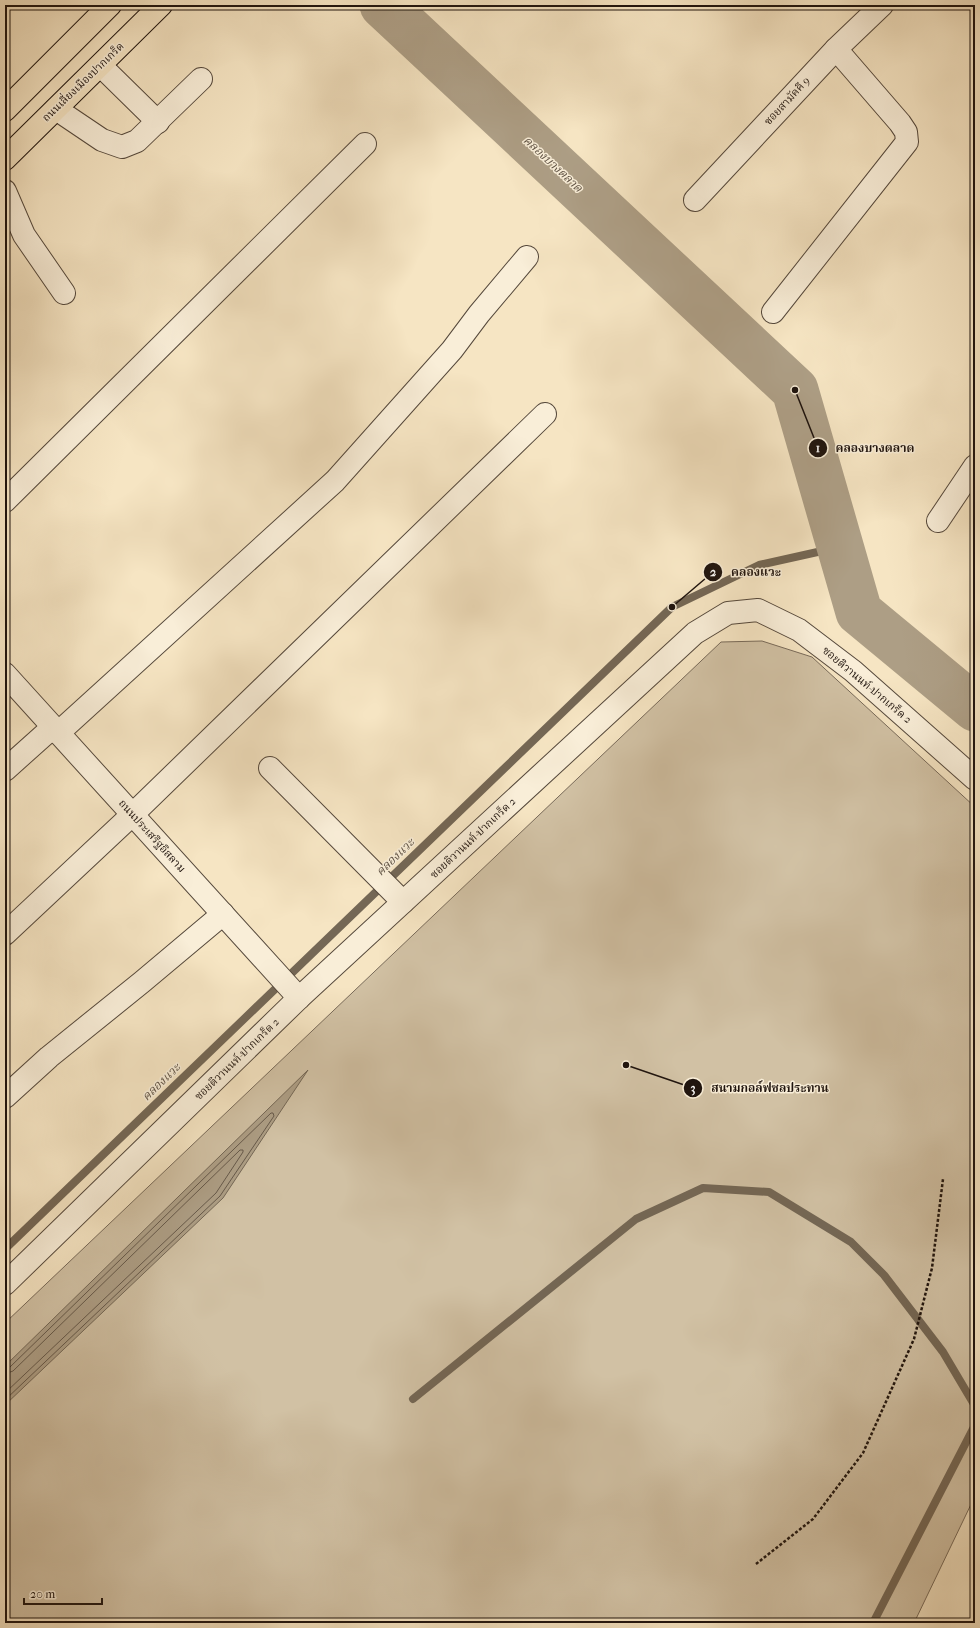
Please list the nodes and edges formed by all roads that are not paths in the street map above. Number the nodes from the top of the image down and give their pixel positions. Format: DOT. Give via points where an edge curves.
graph roads {
  1 [pos="110,5"];
  2 [pos="161,5"];
  3 [pos="882,5"];
  4 [pos="836,49"];
  5 [pos="101,66"];
  6 [pos="201,79"];
  7 [pos="56,108"];
  8 [pos="5,110"];
  9 [pos="158,122"];
  10 [pos="365,144"];
  11 [pos="5,159"];
  12 [pos="5,191"];
  13 [pos="695,200"];
  14 [pos="527,257"];
  15 [pos="64,293"];
  16 [pos="774,312"];
  17 [pos="545,414"];
  18 [pos="975,466"];
  19 [pos="5,501"];
  20 [pos="938,521"];
  21 [pos="5,674"];
  22 [pos="55,730"];
  23 [pos="270,768"];
  24 [pos="5,770"];
  25 [pos="975,779"];
  26 [pos="133,814"];
  27 [pos="399,897"];
  28 [pos="223,914"];
  29 [pos="5,934"];
  30 [pos="296,994"];
  31 [pos="5,1097"];
  32 [pos="5,1284"];
  1 -- 8 [label="main road"];
  2 -- 5 [label="main road, ถนนเลี่ยงเมืองปากเกร็ด"];
  3 -- 4 [label="street, ซอยสามัคคี 9"];
  4 -- 13 [label="street, ซอยสามัคคี 9"];
  4 -- 16 [label="street" via="900,123 906,132 907,142"];
  5 -- 7 [label="main road, ถนนเลี่ยงเมืองปากเกร็ด"];
  5 -- 9 [label="street"];
  6 -- 9 [label="street"];
  7 -- 9 [label="street" via="102,140 122,147 137,141"];
  7 -- 11 [label="main road, ถนนเลี่ยงเมืองปากเกร็ด"];
  10 -- 19 [label="street"];
  12 -- 15 [label="street" via="24,235"];
  14 -- 22 [label="street" via="452,350 335,481"];
  17 -- 26 [label="street"];
  18 -- 20 [label="street"];
  21 -- 22 [label="street, ถนนประเสริฐอิสลาม"];
  22 -- 24 [label="street"];
  22 -- 26 [label="street, ถนนประเสริฐอิสลาม"];
  23 -- 27 [label="street"];
  25 -- 27 [label="street, ซอยติวานนท์-ปากเกร็ด 2" via="853,671 799,630 758,610 728,613 695,633"];
  26 -- 28 [label="street, ถนนประเสริฐอิสลาม"];
  26 -- 29 [label="street"];
  27 -- 30 [label="street, ซอยติวานนท์-ปากเกร็ด 2"];
  28 -- 30 [label="street, ถนนประเสริฐอิสลาม"];
  28 -- 31 [label="street" via="49,1057"];
  30 -- 32 [label="street, ซอยติวานนท์-ปากเกร็ด 2"];
}
